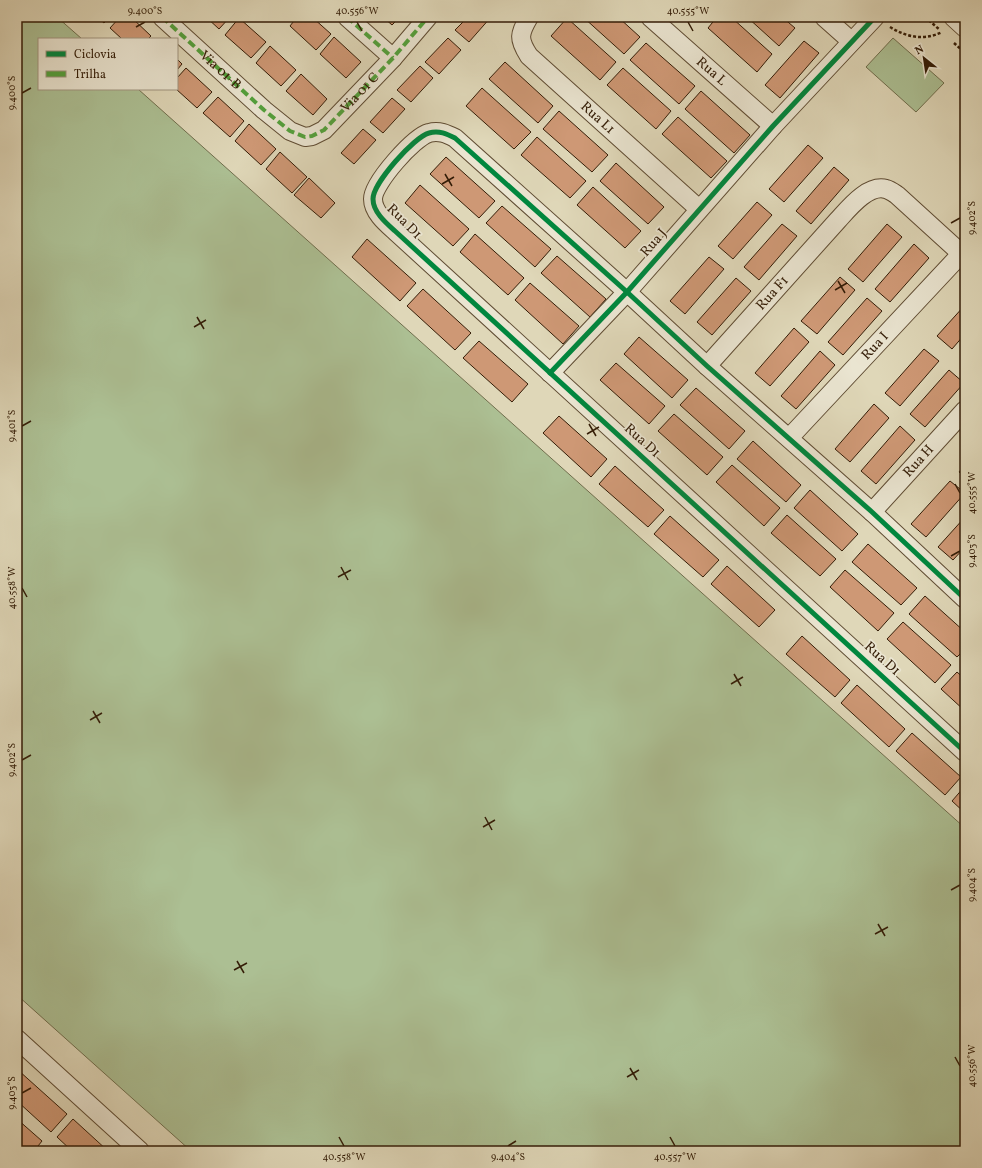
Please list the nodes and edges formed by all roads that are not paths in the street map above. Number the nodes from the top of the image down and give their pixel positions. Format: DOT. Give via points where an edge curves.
graph roads {
  1 [pos="162,17"];
  2 [pos="347,17"];
  3 [pos="428,17"];
  4 [pos="530,17"];
  5 [pos="650,17"];
  6 [pos="824,17"];
  7 [pos="953,17"];
  8 [pos="881,21"];
  9 [pos="965,28"];
  10 [pos="851,41"];
  11 [pos="393,58"];
  12 [pos="279,123"];
  13 [pos="773,126"];
  14 [pos="699,209"];
  15 [pos="963,255"];
  16 [pos="627,292"];
  17 [pos="707,366"];
  18 [pos="550,373"];
  19 [pos="965,410"];
  20 [pos="789,438"];
  21 [pos="872,512"];
  22 [pos="962,589"];
  23 [pos="965,752"];
  24 [pos="17,1039"];
  25 [pos="140,1151"];
  1 -- 12 [label="street, Via 01-B"];
  2 -- 11 [label="street"];
  3 -- 11 [label="street, Via 01 C"];
  4 -- 14 [label="street, Rua L1" via="521,35 521,43 529,56"];
  5 -- 13 [label="street, Rua L"];
  6 -- 10 [label="street"];
  7 -- 9 [label="street"];
  8 -- 10 [label="street, Rua J"];
  10 -- 13 [label="street, Rua J"];
  11 -- 12 [label="street, Via 01 C" via="320,133 300,136"];
  13 -- 14 [label="street, Rua J"];
  14 -- 16 [label="street, Rua J"];
  15 -- 17 [label="street, Rua F1" via="897,195 885,189 870,191 838,220"];
  15 -- 20 [label="street, Rua I"];
  16 -- 17 [label="street, Rua D1"];
  16 -- 18 [label="street, Rua J"];
  16 -- 18 [label="street, Rua D1" via="455,138 441,132 428,133 396,161 374,193 375,210"];
  17 -- 20 [label="street, Rua D1"];
  18 -- 23 [label="street, Rua D1"];
  19 -- 21 [label="street, Rua H"];
  20 -- 21 [label="street, Rua D1"];
  21 -- 22 [label="street, Rua D1"];
  24 -- 25 [label="street"];
}
